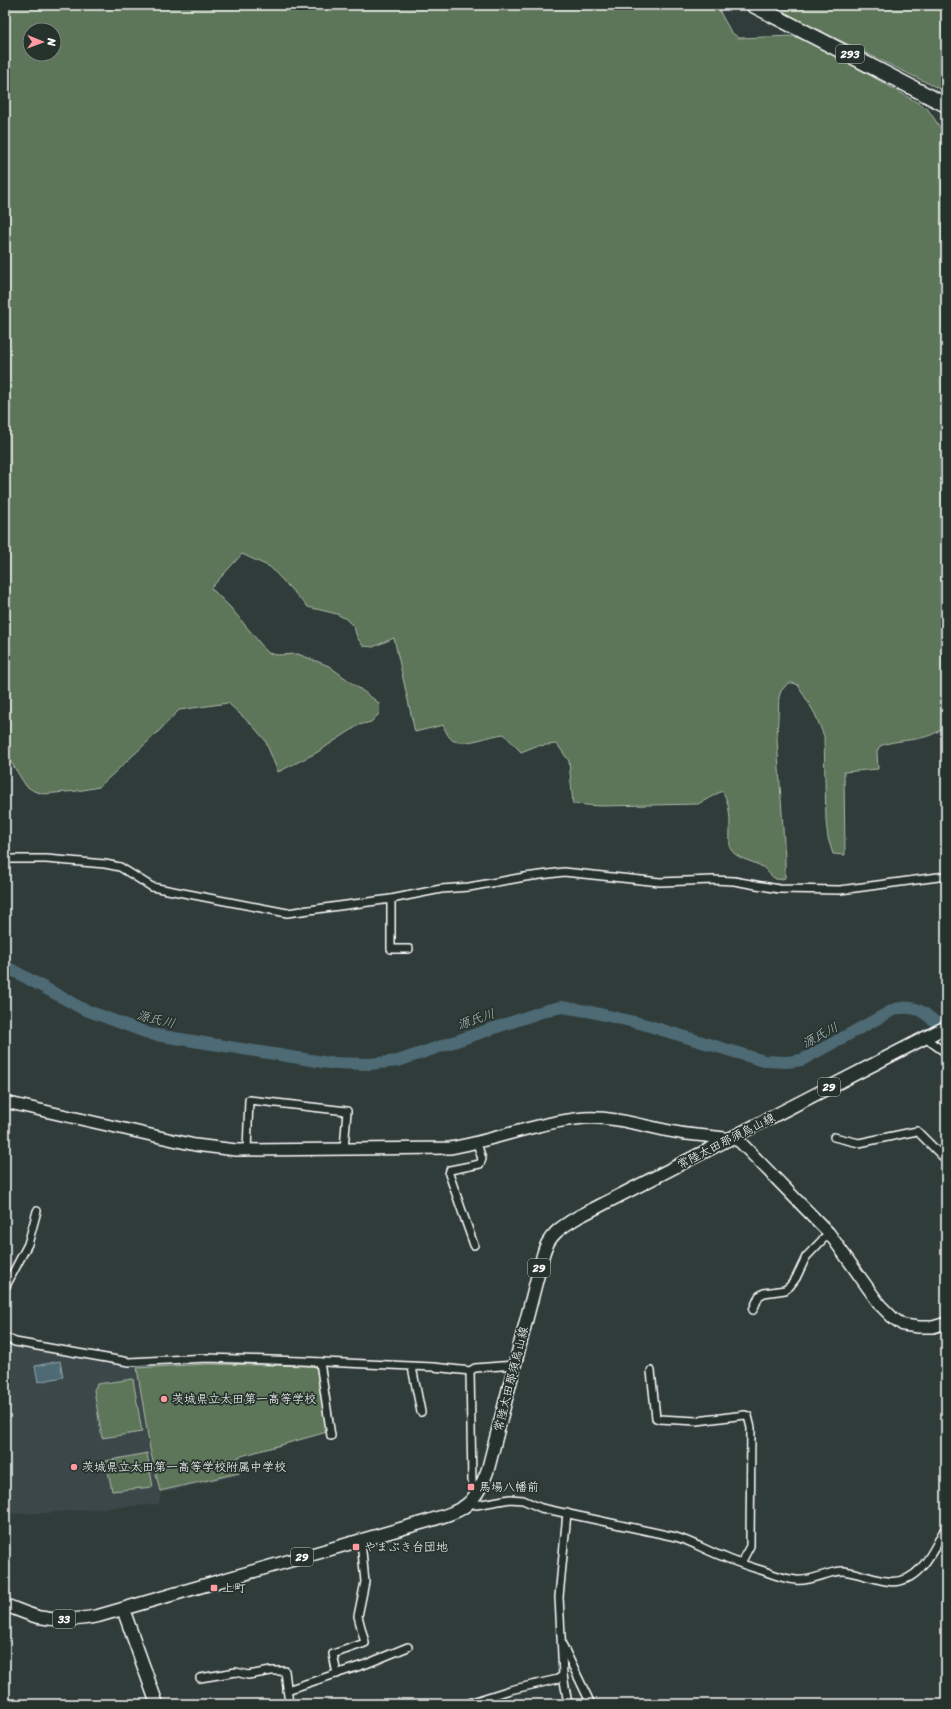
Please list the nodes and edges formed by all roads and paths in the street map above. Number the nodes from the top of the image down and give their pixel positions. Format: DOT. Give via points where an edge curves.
graph roads {
  1 [pos="753,5"];
  2 [pos="946,105"];
  3 [pos="5,858"];
  4 [pos="946,876"];
  5 [pos="391,899"];
  6 [pos="409,949"];
  7 [pos="946,1027"];
  8 [pos="927,1037"];
  9 [pos="946,1053"];
  10 [pos="5,1102"];
  11 [pos="834,1137"];
  12 [pos="730,1139"];
  13 [pos="477,1143"];
  14 [pos="344,1149"];
  15 [pos="247,1150"];
  16 [pos="946,1160"];
  17 [pos="38,1211"];
  18 [pos="829,1233"];
  19 [pos="474,1245"];
  20 [pos="5,1288"];
  21 [pos="753,1310"];
  22 [pos="946,1323"];
  23 [pos="5,1337"];
  24 [pos="320,1362"];
  25 [pos="514,1365"];
  26 [pos="412,1367"];
  27 [pos="651,1371"];
  28 [pos="470,1372"];
  29 [pos="421,1412"];
  30 [pos="331,1436"];
  31 [pos="473,1499"];
  32 [pos="567,1513"];
  33 [pos="946,1526"];
  34 [pos="361,1540"];
  35 [pos="740,1563"];
  36 [pos="5,1605"];
  37 [pos="124,1609"];
  38 [pos="561,1642"];
  39 [pos="408,1647"];
  40 [pos="337,1674"];
  41 [pos="563,1675"];
  42 [pos="200,1678"];
  43 [pos="287,1690"];
  44 [pos="157,1704"];
  45 [pos="289,1704"];
  46 [pos="466,1704"];
  47 [pos="568,1704"];
  48 [pos="591,1704"];
  1 -- 2 [label="highway, 293"];
  3 -- 5 [label="street" via="105,864 120,868 152,887 287,913"];
  4 -- 5 [label="street" via="840,890 779,889 713,880 660,882 564,872 525,876"];
  5 -- 6 [label="street" via="391,949"];
  7 -- 8 [label="main road, 常陸太田那須烏山線 / 29"];
  8 -- 9 [label="street"];
  8 -- 12 [label="main road, 常陸太田那須烏山線 / 29"];
  10 -- 15 [label="street" via="195,1145"];
  11 -- 16 [label="street" via="859,1143 917,1131"];
  12 -- 13 [label="street" via="679,1133 616,1119 586,1118 556,1122"];
  12 -- 18 [label="street" via="739,1141"];
  12 -- 25 [label="main road, 常陸太田那須烏山線 / 29" via="578,1217 552,1236 545,1247"];
  13 -- 14 [label="street" via="450,1148"];
  13 -- 19 [label="street" via="482,1159 480,1164 450,1170 449,1174"];
  14 -- 15 [label="street"];
  14 -- 15 [label="street" via="347,1111 249,1100"];
  17 -- 20 [label="street" via="28,1244"];
  18 -- 21 [label="street" via="806,1257 790,1286 785,1290 759,1296"];
  18 -- 22 [label="street" via="880,1305 903,1325 919,1328"];
  23 -- 24 [label="street" via="15,1342 129,1362 207,1358"];
  24 -- 26 [label="street"];
  24 -- 30 [label="street"];
  25 -- 28 [label="street" via="475,1368"];
  25 -- 31 [label="main road, 常陸太田那須烏山線 / 29" via="488,1469 482,1486"];
  26 -- 28 [label="street"];
  26 -- 29 [label="street"];
  27 -- 35 [label="street" via="656,1418 697,1421 748,1416 751,1428 750,1546"];
  28 -- 31 [label="street"];
  31 -- 32 [label="street" via="476,1505 510,1499 523,1500 541,1508"];
  31 -- 34 [label="main road, 常陸太田那須烏山線 / 29" via="454,1513"];
  32 -- 35 [label="street" via="676,1536"];
  32 -- 38 [label="street" via="559,1597"];
  33 -- 35 [label="street" via="928,1560 909,1577 898,1581 843,1571 807,1581 796,1580"];
  34 -- 37 [label="main road, 常陸太田那須烏山線 / 29"];
  34 -- 40 [label="street" via="365,1582 358,1616 365,1643 333,1654"];
  36 -- 37 [label="main road, 33" via="37,1617 66,1620 90,1618"];
  37 -- 44 [label="main road"];
  38 -- 41 [label="street"];
  38 -- 48 [label="street"];
  39 -- 40 [label="street"];
  40 -- 43 [label="street"];
  41 -- 46 [label="street" via="558,1679"];
  41 -- 47 [label="street"];
  42 -- 43 [label="street" via="236,1672 248,1675 285,1671"];
  43 -- 45 [label="street"];
}
